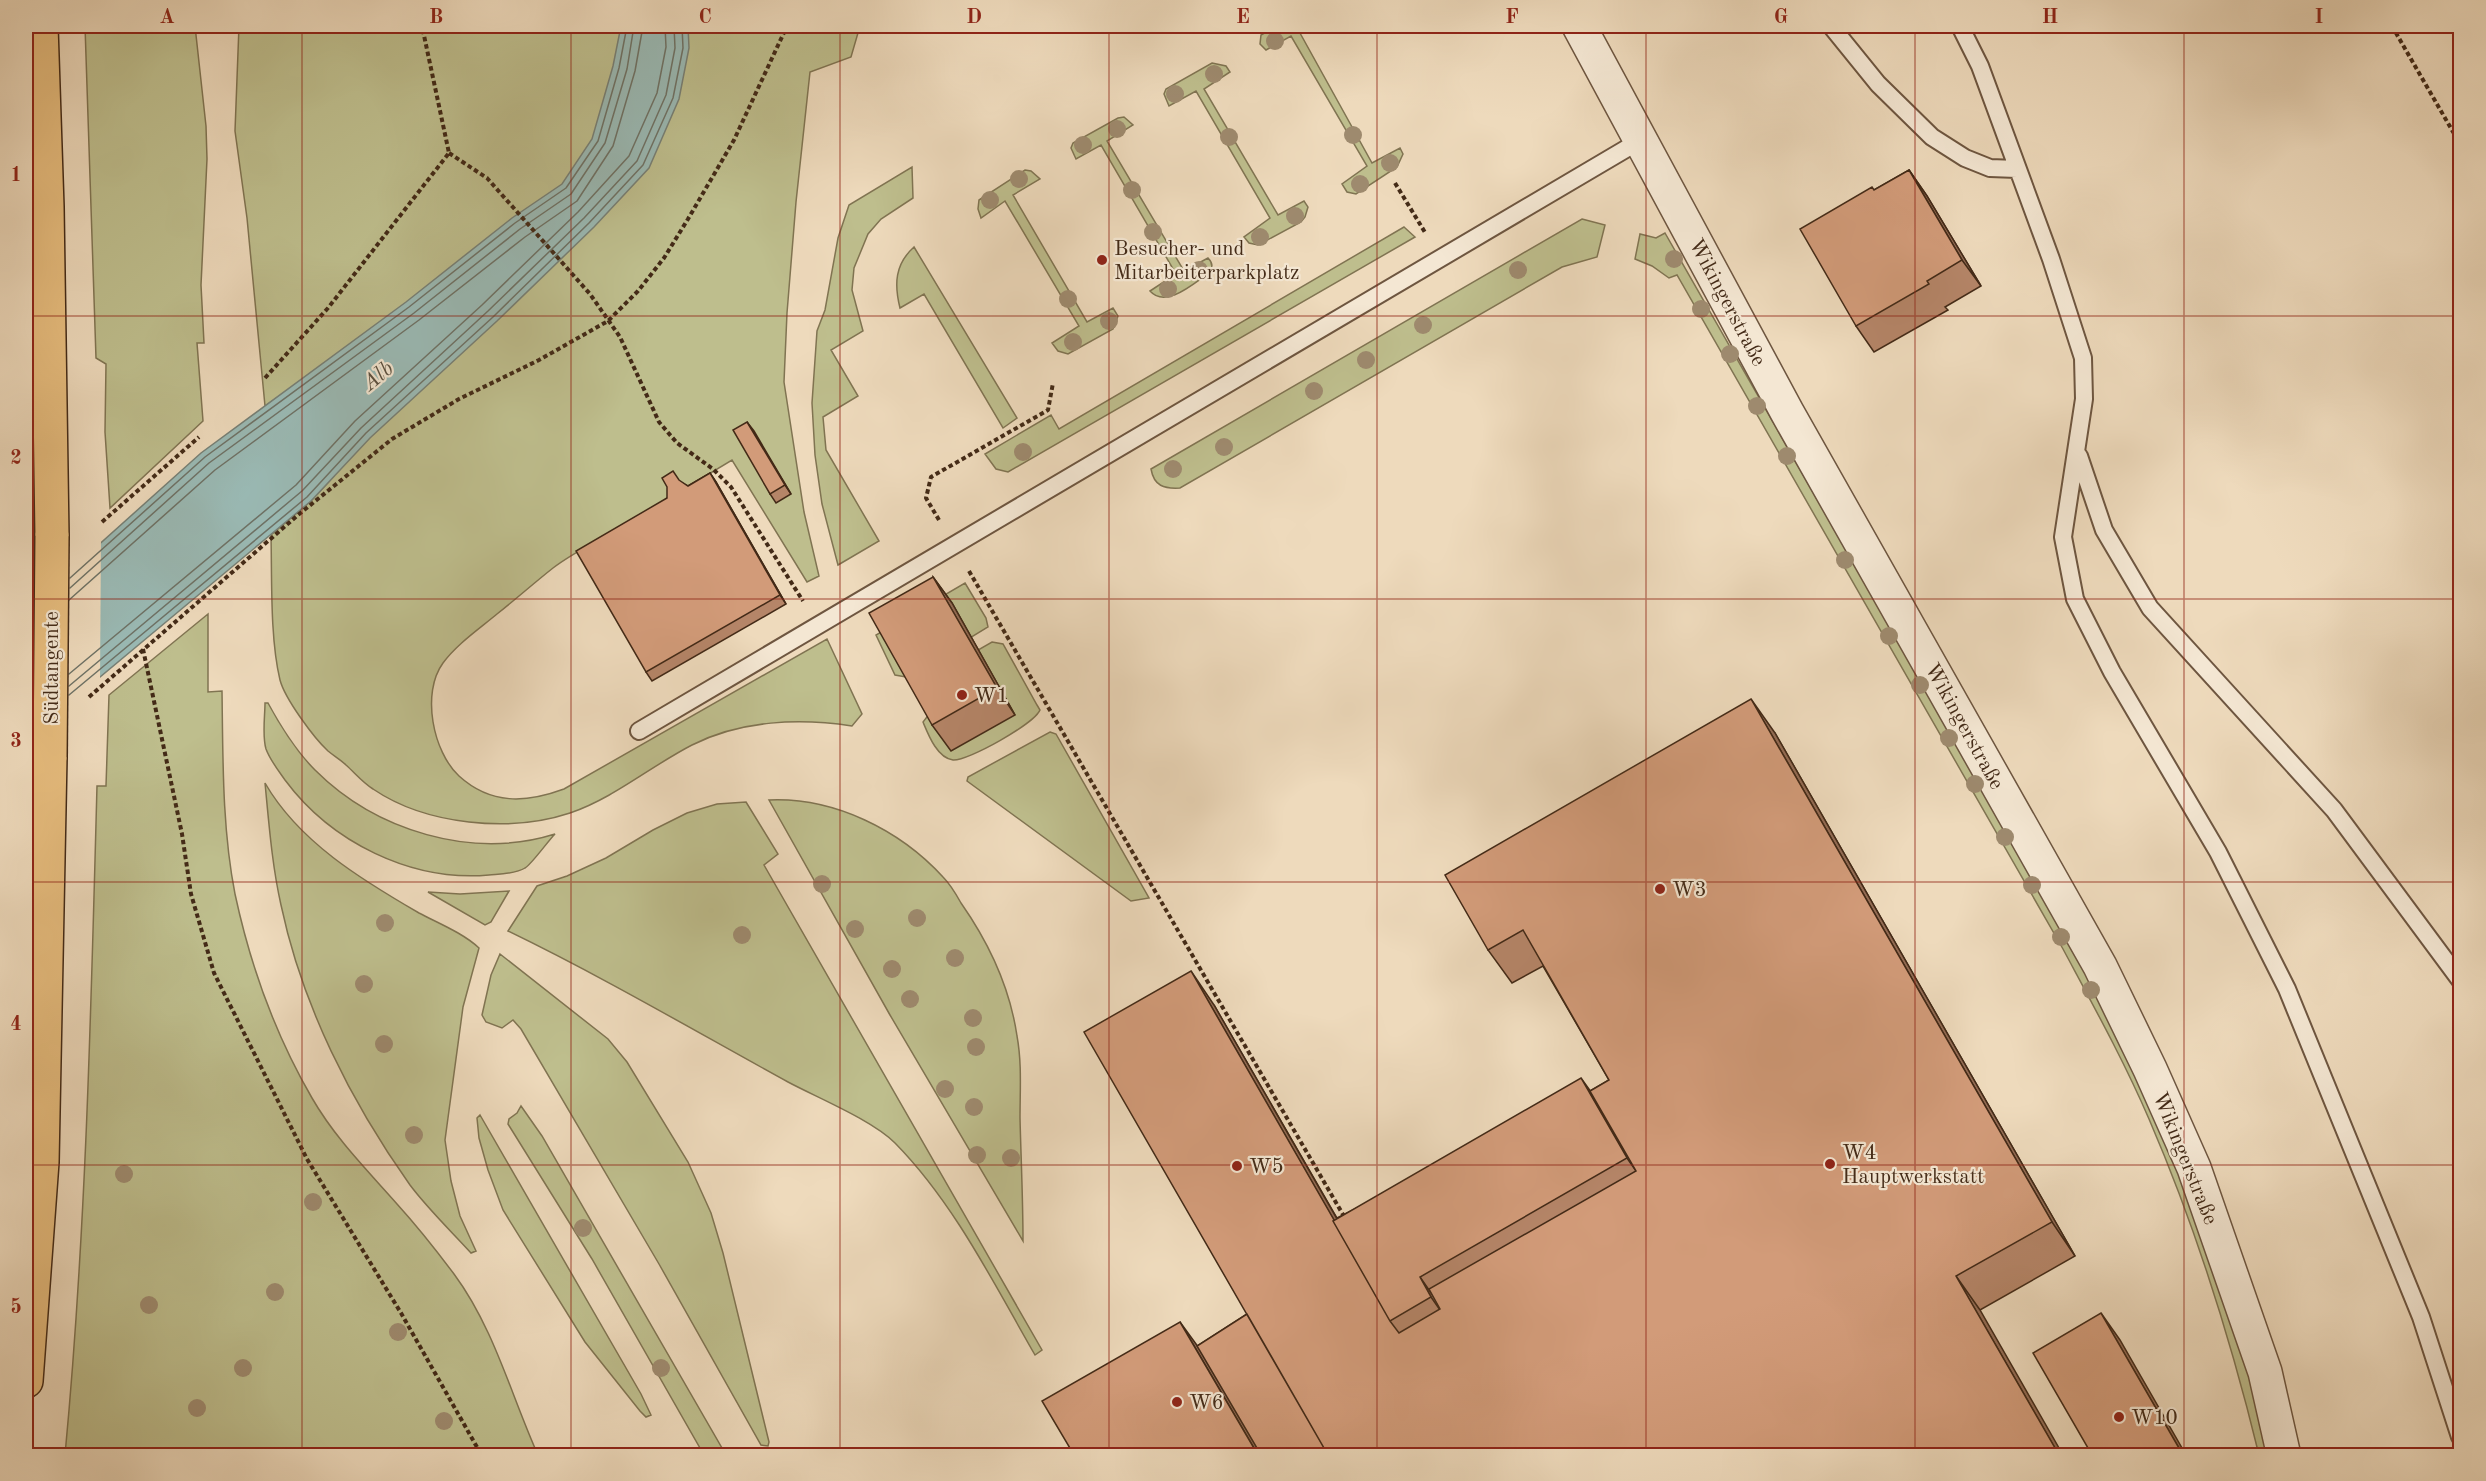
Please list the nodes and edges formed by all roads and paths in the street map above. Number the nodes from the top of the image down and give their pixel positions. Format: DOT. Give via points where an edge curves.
graph roads {
  1 [pos="41,26"];
  2 [pos="422,26"];
  3 [pos="787,26"];
  4 [pos="1579,26"];
  5 [pos="1833,26"];
  6 [pos="1960,26"];
  7 [pos="2392,26"];
  8 [pos="1641,140"];
  9 [pos="2460,144"];
  10 [pos="449,153"];
  11 [pos="2017,169"];
  12 [pos="1395,183"];
  13 [pos="1440,258"];
  14 [pos="608,321"];
  15 [pos="265,378"];
  16 [pos="1053,383"];
  17 [pos="199,437"];
  18 [pos="2077,453"];
  19 [pos="102,522"];
  20 [pos="954,545"];
  21 [pos="815,627"];
  22 [pos="143,649"];
  23 [pos="116,672"];
  24 [pos="639,731"];
  25 [pos="2460,980"];
  26 [pos="1350,1228"];
  27 [pos="26,1382"];
  28 [pos="2460,1437"];
  29 [pos="483,1455"];
  30 [pos="2284,1455"];
  1 -- 27 [label="highway, Südtangente, bridge" via="52,536 50,757 42,1162"];
  2 -- 10 [label="path"];
  3 -- 14 [label="path" via="734,140 688,219 664,258"];
  4 -- 8 [label="street, Wikingerstraße"];
  5 -- 11 [label="lane" via="1878,84 1932,137 1990,168"];
  6 -- 11 [label="lane" via="1980,66"];
  7 -- 9 [label="path"];
  8 -- 13 [label="lane"];
  8 -- 30 [label="street, Wikingerstraße" via="1787,412 2100,966 2194,1168 2265,1372"];
  10 -- 14 [label="path" via="487,178 591,294"];
  10 -- 15 [label="path" via="328,308"];
  11 -- 18 [label="lane" via="2083,358 2084,399"];
  12 -- 13 [label="path"];
  13 -- 20 [label="lane"];
  14 -- 21 [label="path" via="630,357 660,422 677,443 731,487"];
  14 -- 22 [label="path" via="392,439"];
  16 -- 20 [label="path" via="1048,410 932,477 926,498"];
  17 -- 19 [label="path"];
  18 -- 25 [label="lane" via="2104,531 2150,608 2334,810"];
  18 -- 28 [label="lane" via="2063,537 2075,599 2112,672 2218,852 2287,989 2421,1317"];
  20 -- 21 [label="lane"];
  20 -- 26 [label="path"];
  21 -- 24 [label="lane"];
  22 -- 23 [label="path"];
  22 -- 29 [label="path" via="191,894 214,973 307,1159"];
}
